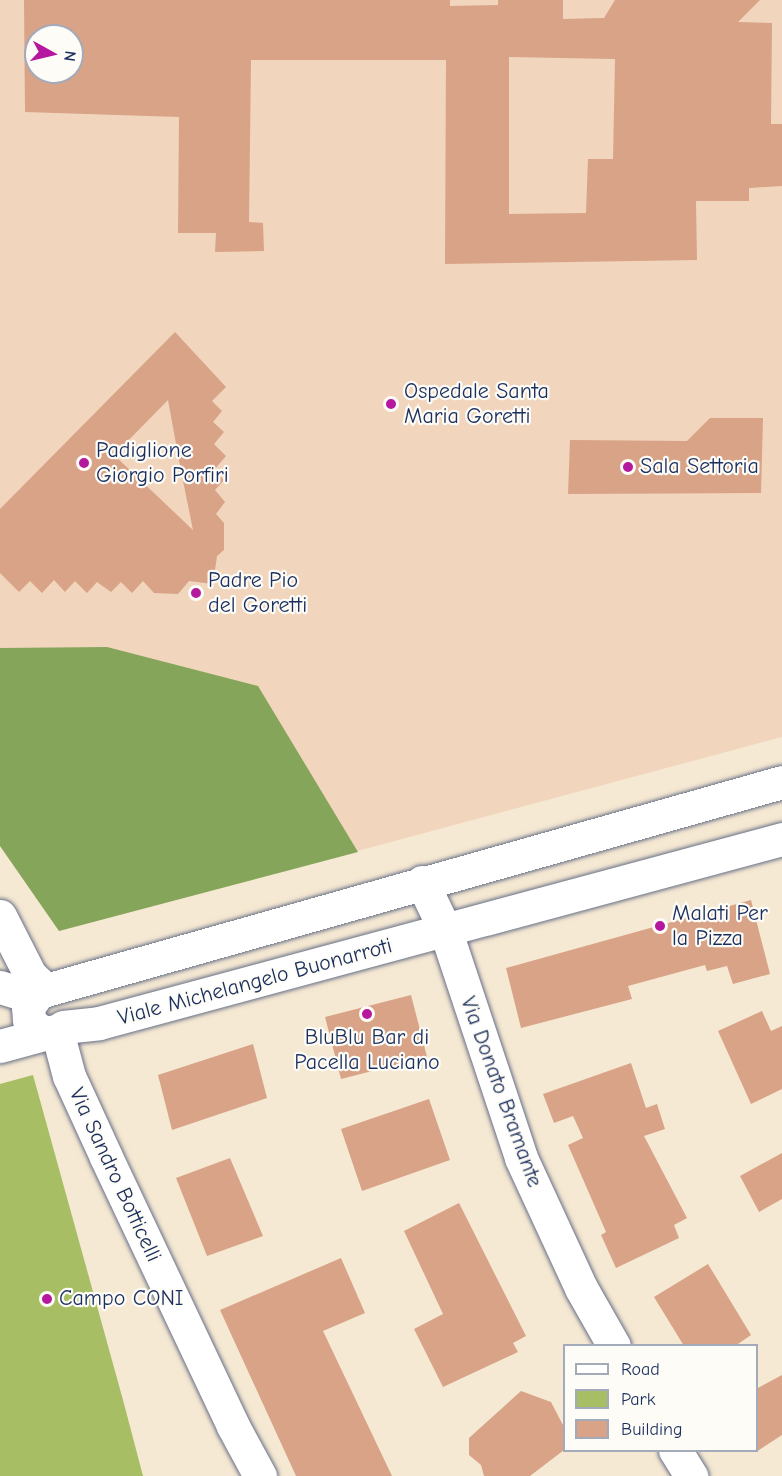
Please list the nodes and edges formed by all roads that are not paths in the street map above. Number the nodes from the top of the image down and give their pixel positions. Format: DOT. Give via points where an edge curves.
graph roads {
  1 [pos="782,782"];
  2 [pos="782,839"];
  3 [pos="422,882"];
  4 [pos="0,916"];
  5 [pos="446,932"];
  6 [pos="0,987"];
  7 [pos="32,996"];
  8 [pos="57,1030"];
  9 [pos="0,1046"];
  10 [pos="613,1344"];
  11 [pos="676,1452"];
  12 [pos="260,1476"];
  13 [pos="691,1476"];
  1 -- 3 [label="street"];
  2 -- 5 [label="street, Viale Michelangelo Buonarroti"];
  3 -- 5 [label="street"];
  3 -- 7 [label="street"];
  4 -- 7 [label="street" via="30,975"];
  5 -- 8 [label="street, Viale Michelangelo Buonarroti" via="99,1023"];
  5 -- 10 [label="street, Via Donato Bramante" via="520,1158 581,1288"];
  6 -- 7 [label="street"];
  7 -- 8 [label="street" via="62,995 70,1007"];
  8 -- 9 [label="street, Viale Michelangelo Buonarroti"];
  8 -- 12 [label="street, Via Sandro Botticelli" via="69,1076"];
  11 -- 13 [label="street"];
}
